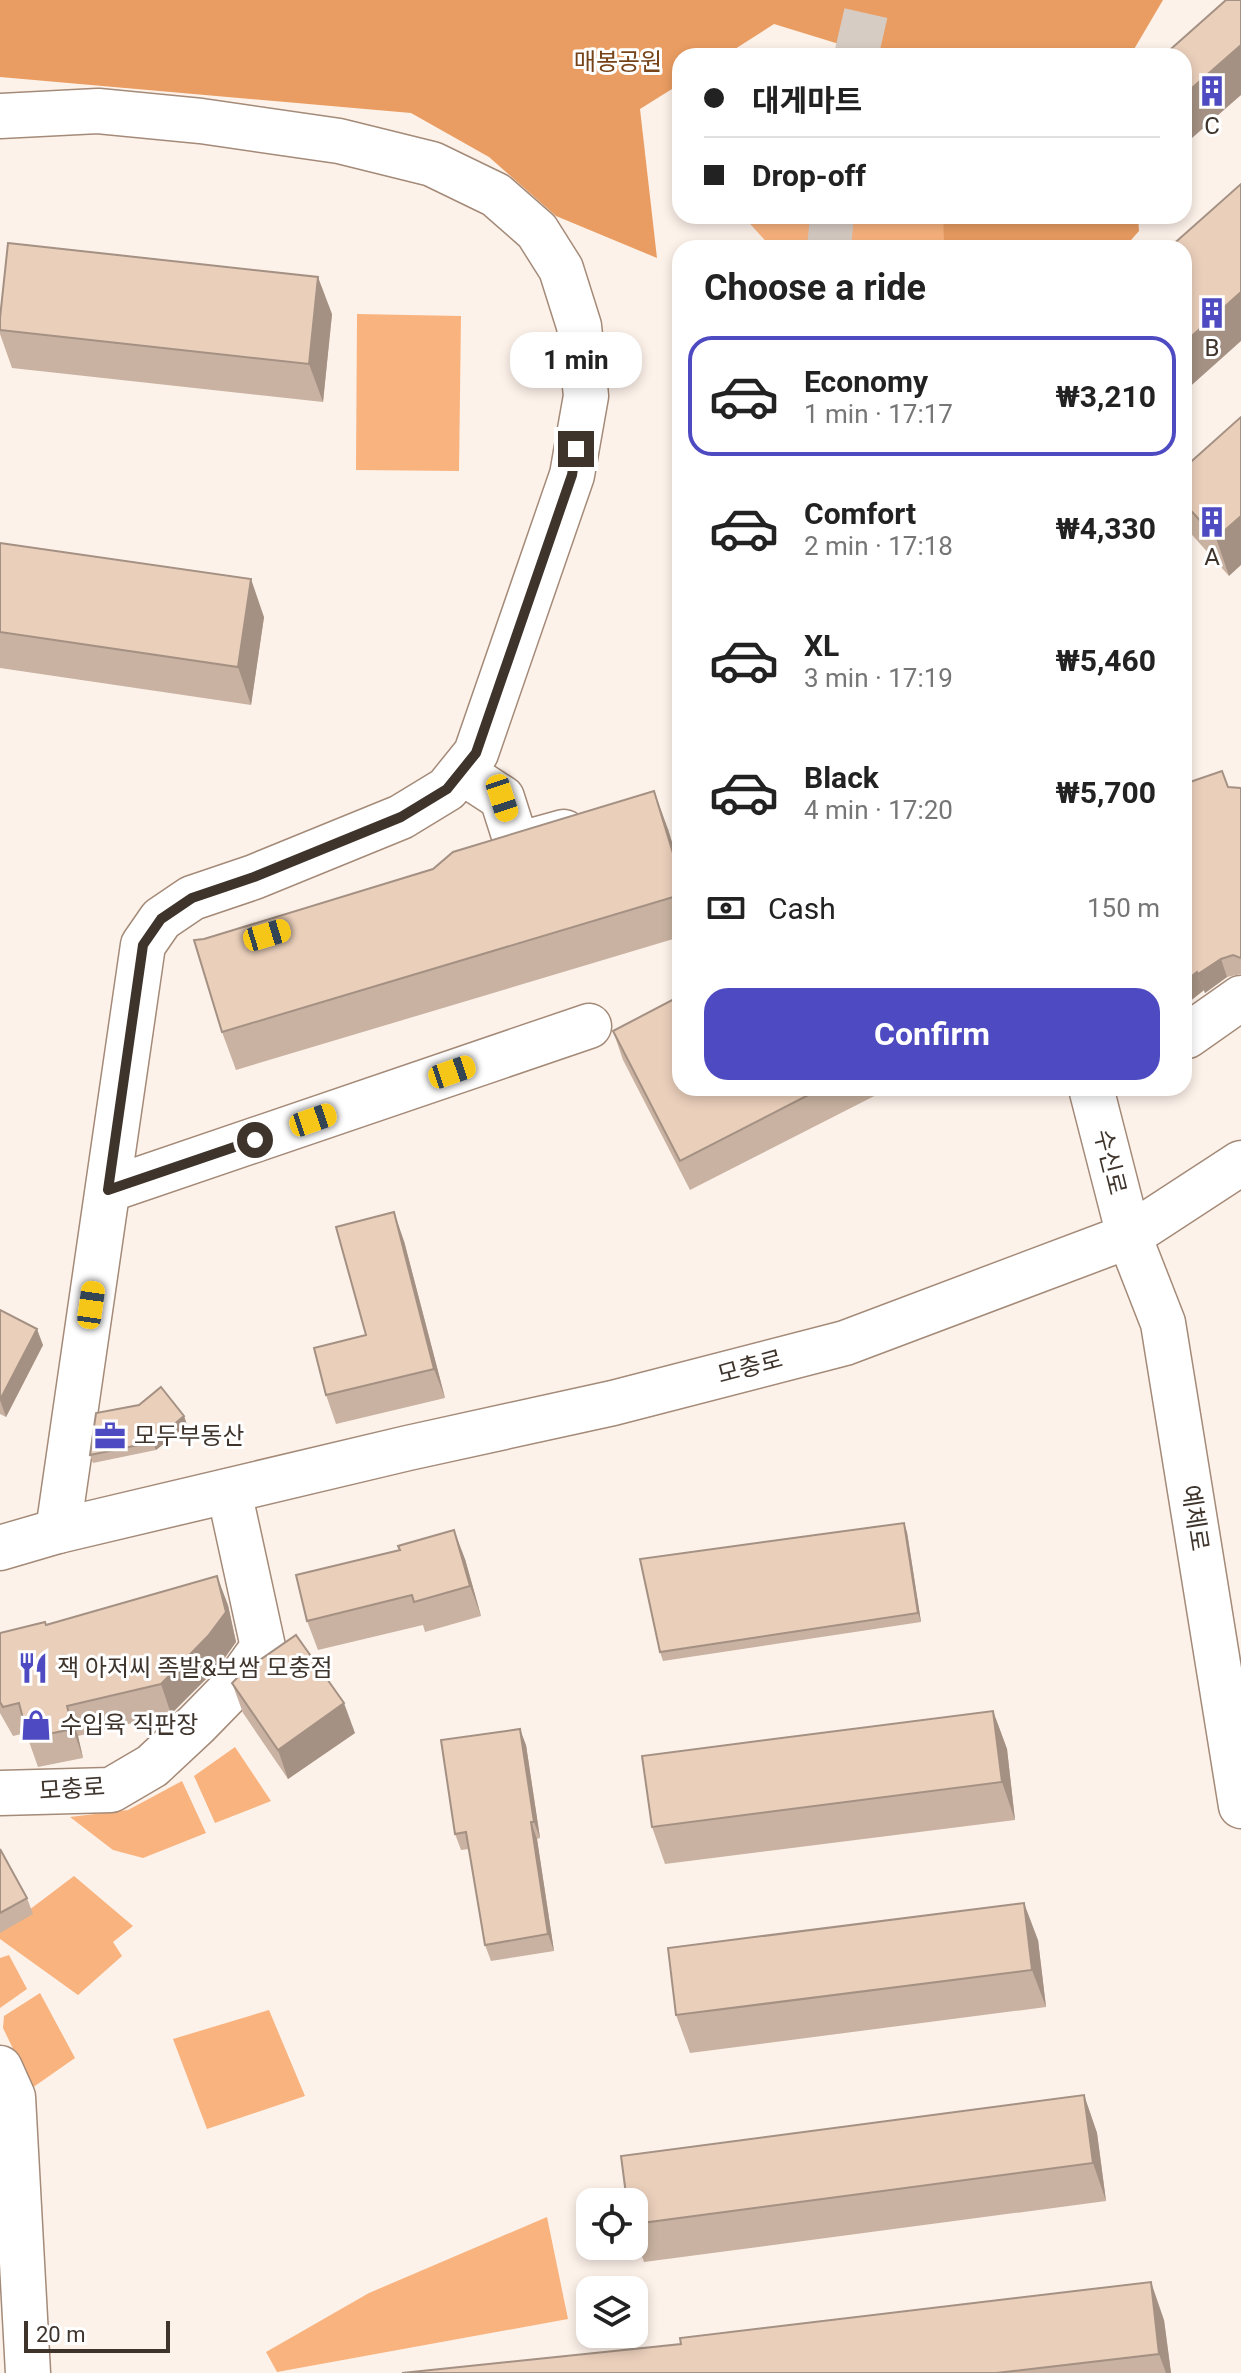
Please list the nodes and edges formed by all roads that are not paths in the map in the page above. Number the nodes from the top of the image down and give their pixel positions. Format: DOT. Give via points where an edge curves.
graph roads {
  1 [pos="0,116"];
  2 [pos="462,772"];
  3 [pos="606,820"];
  4 [pos="1241,998"];
  5 [pos="589,1026"];
  6 [pos="1192,1032"];
  7 [pos="1093,1096"];
  8 [pos="1241,1163"];
  9 [pos="108,1190"];
  10 [pos="1129,1236"];
  11 [pos="229,1491"];
  12 [pos="58,1531"];
  13 [pos="0,1548"];
  14 [pos="0,1793"];
  15 [pos="1241,1806"];
  16 [pos="0,2068"];
  17 [pos="28,2373"];
  1 -- 2 [label="street" via="98,111 339,141 432,164 496,195 537,231 561,269 579,326 586,396 572,475 476,753"];
  2 -- 3 [label="street" via="502,798 498,850"];
  2 -- 9 [label="street" via="447,789 401,817 192,898 161,919 143,945"];
  4 -- 6 [label="street"];
  5 -- 9 [label="street"];
  7 -- 10 [label="street, 수신로"];
  8 -- 10 [label="street, 모충로"];
  9 -- 12 [label="street"];
  10 -- 11 [label="street, 모충로" via="845,1343 613,1403"];
  10 -- 15 [label="street, 예체로" via="1163,1323"];
  11 -- 12 [label="street, 모충로"];
  11 -- 14 [label="street, 모충로" via="263,1647 238,1682 152,1766 111,1790"];
  12 -- 13 [label="street, 모충로"];
  16 -- 17 [label="street" via="13,2097"];
}
